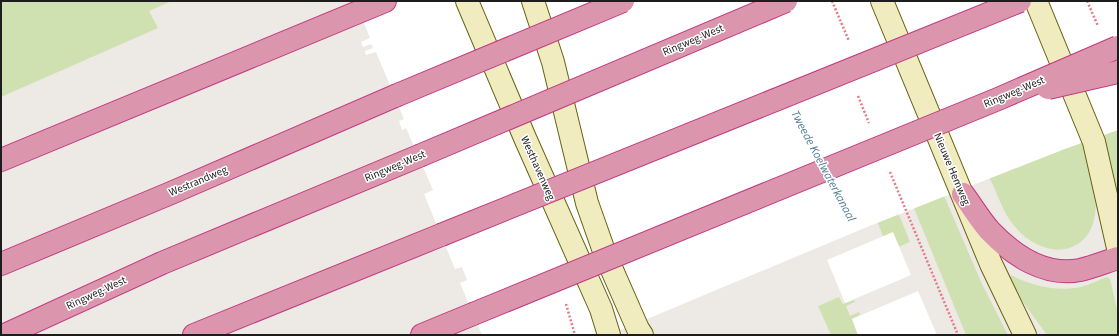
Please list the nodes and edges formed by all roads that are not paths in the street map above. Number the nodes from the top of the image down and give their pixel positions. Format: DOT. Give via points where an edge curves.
graph roads {
  1 [pos="385,1"];
  2 [pos="467,1"];
  3 [pos="533,1"];
  4 [pos="623,1"];
  5 [pos="786,1"];
  6 [pos="882,1"];
  7 [pos="1020,1"];
  8 [pos="1036,1"];
  9 [pos="1118,47"];
  10 [pos="1118,72"];
  11 [pos="998,99"];
  12 [pos="1,160"];
  13 [pos="963,194"];
  14 [pos="1118,248"];
  15 [pos="1118,258"];
  16 [pos="1,264"];
  17 [pos="5,335"];
  18 [pos="194,335"];
  19 [pos="422,335"];
  20 [pos="609,335"];
  21 [pos="642,335"];
  22 [pos="1025,335"];
  1 -- 12 [label="highway"];
  2 -- 20 [label="street, Westhavenweg" via="521,131 601,309"];
  3 -- 21 [label="street" via="553,62 587,203 605,254"];
  4 -- 16 [label="highway, Westrandweg, bridge"];
  5 -- 17 [label="highway, Ringweg-West, bridge" via="162,263"];
  6 -- 13 [label="street, Nieuwe Hemweg"];
  7 -- 18 [label="highway, bridge"];
  8 -- 14 [label="street" via="1094,142"];
  9 -- 11 [label="highway, Ringweg-West, bridge"];
  10 -- 11 [label="highway, bridge"];
  11 -- 19 [label="highway, Ringweg-West, bridge"];
  13 -- 15 [label="highway" via="990,230 1013,252 1027,261 1056,271 1079,270"];
  13 -- 22 [label="street, Nieuwe Hemweg" via="991,264"];
}
